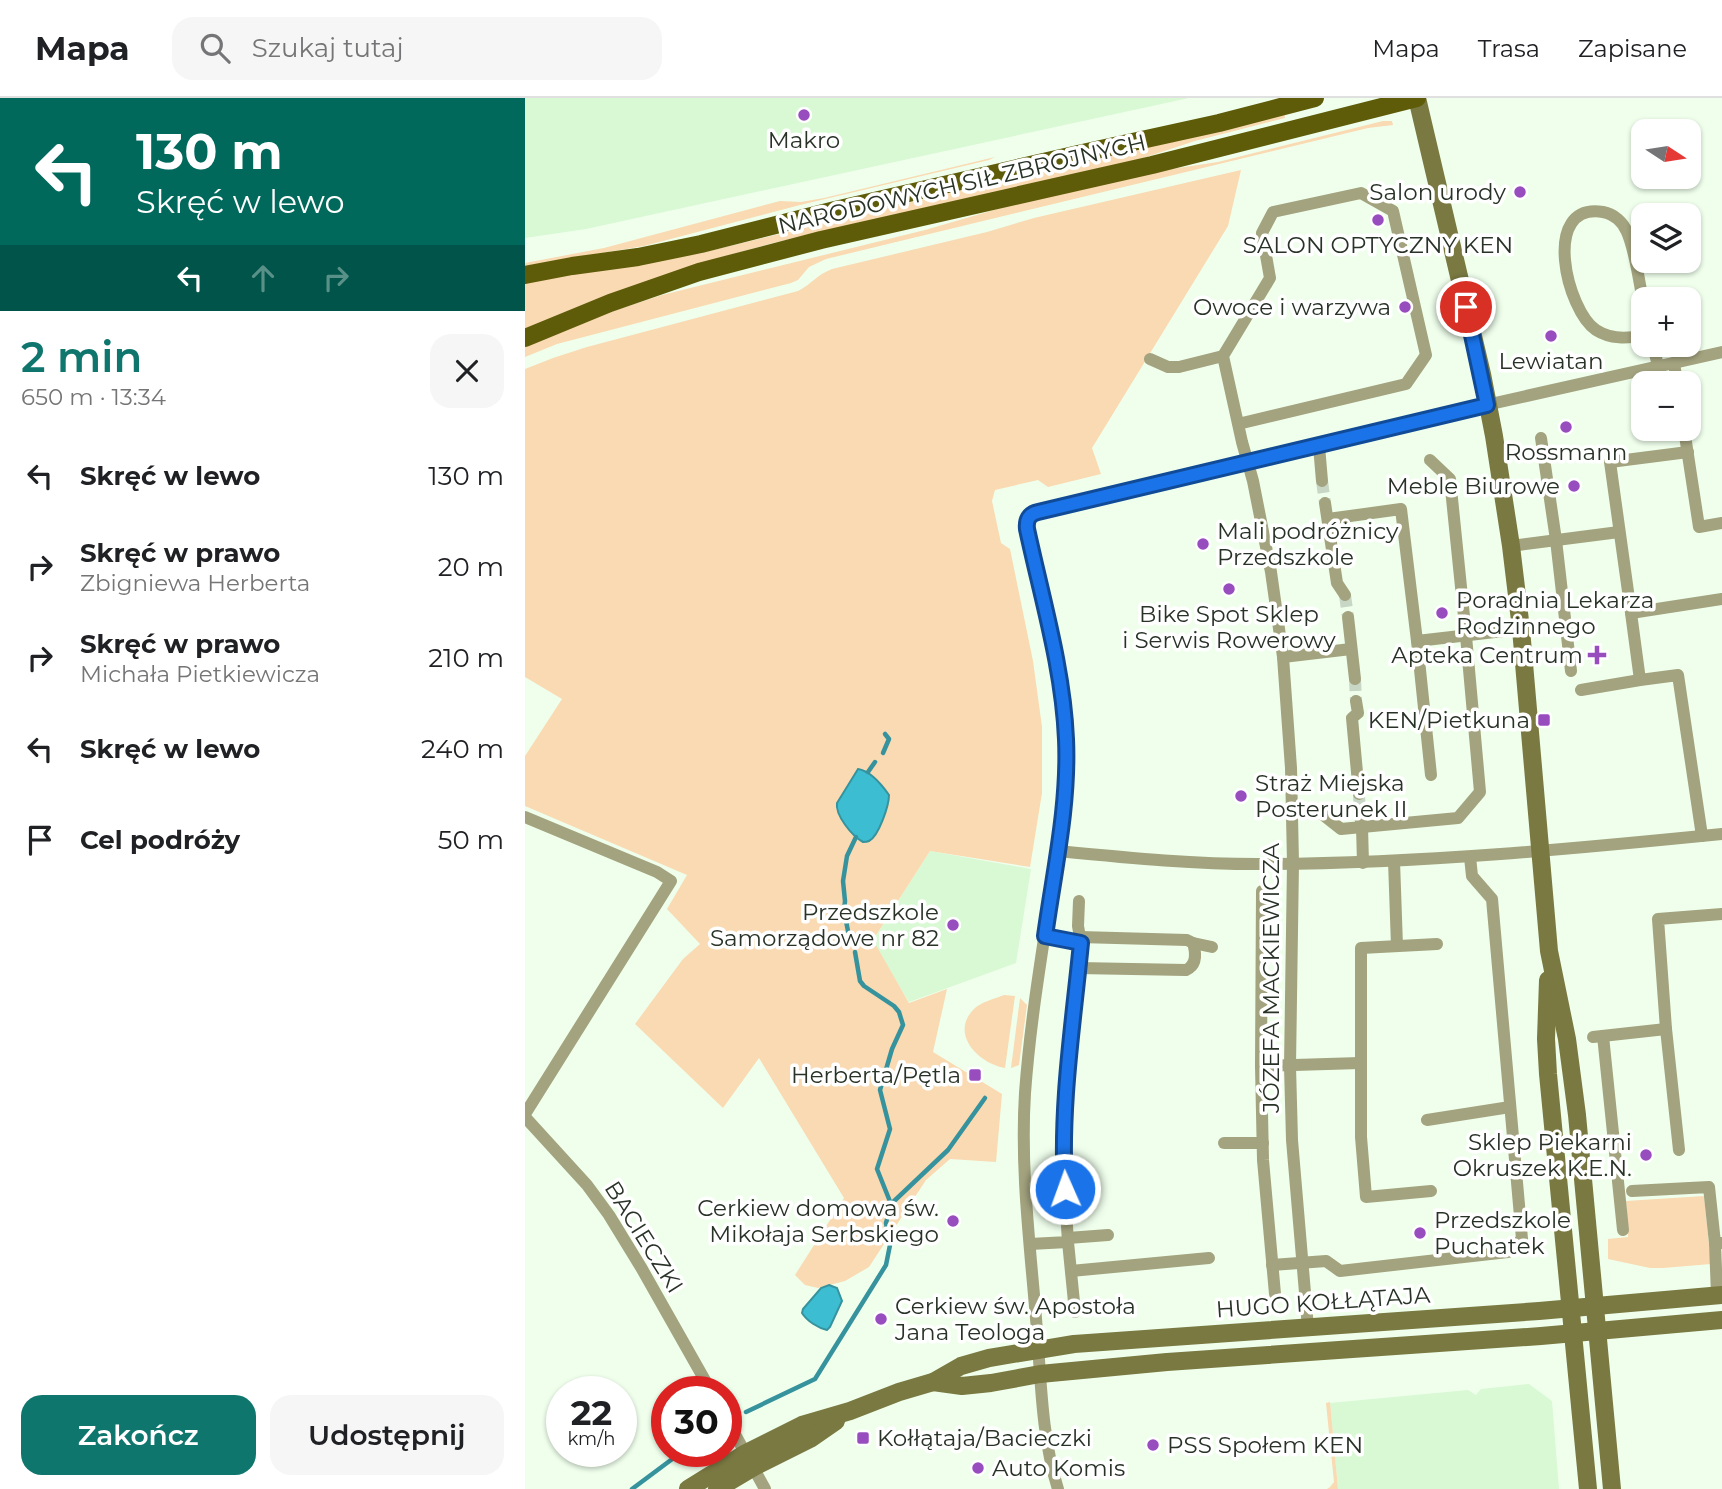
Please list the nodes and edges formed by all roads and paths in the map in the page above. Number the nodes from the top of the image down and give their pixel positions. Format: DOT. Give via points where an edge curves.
graph roads {
  1 [pos="1417,98"];
  2 [pos="1309,100"];
  3 [pos="1307,126"];
  4 [pos="525,275"];
  5 [pos="1640,287"];
  6 [pos="1631,336"];
  7 [pos="525,338"];
  8 [pos="1722,352"];
  9 [pos="1223,356"];
  10 [pos="1656,357"];
  11 [pos="1150,359"];
  12 [pos="1674,363"];
  13 [pos="1658,366"];
  14 [pos="1675,371"];
  15 [pos="1487,405"];
  16 [pos="1238,424"];
  17 [pos="1541,438"];
  18 [pos="1686,441"];
  19 [pos="1319,446"];
  20 [pos="1688,452"];
  21 [pos="1430,460"];
  22 [pos="1248,462"];
  23 [pos="1322,481"];
  24 [pos="1325,503"];
  25 [pos="1328,519"];
  26 [pos="1722,523"];
  27 [pos="1619,533"];
  28 [pos="1556,540"];
  29 [pos="1511,545"];
  30 [pos="1345,595"];
  31 [pos="1722,599"];
  32 [pos="1631,613"];
  33 [pos="1347,617"];
  34 [pos="1521,629"];
  35 [pos="1466,636"];
  36 [pos="1417,641"];
  37 [pos="1352,649"];
  38 [pos="1283,657"];
  39 [pos="1571,671"];
  40 [pos="1355,679"];
  41 [pos="1640,680"];
  42 [pos="1581,690"];
  43 [pos="1356,701"];
  44 [pos="1431,775"];
  45 [pos="1359,794"];
  46 [pos="1322,814"];
  47 [pos="525,817"];
  48 [pos="1361,822"];
  49 [pos="1722,834"];
  50 [pos="1702,836"];
  51 [pos="1540,850"];
  52 [pos="1058,851"];
  53 [pos="1469,857"];
  54 [pos="1394,861"];
  55 [pos="1293,863"];
  56 [pos="1363,863"];
  57 [pos="1262,891"];
  58 [pos="1079,901"];
  59 [pos="1722,914"];
  60 [pos="1045,936"];
  61 [pos="1080,940"];
  62 [pos="1193,943"];
  63 [pos="1437,944"];
  64 [pos="1397,946"];
  65 [pos="1212,947"];
  66 [pos="1549,951"];
  67 [pos="1078,968"];
  68 [pos="1665,1029"];
  69 [pos="1360,1063"];
  70 [pos="1261,1066"];
  71 [pos="1290,1066"];
  72 [pos="1510,1107"];
  73 [pos="525,1115"];
  74 [pos="1427,1120"];
  75 [pos="1224,1143"];
  76 [pos="1263,1143"];
  77 [pos="1679,1150"];
  78 [pos="1431,1191"];
  79 [pos="1632,1191"];
  80 [pos="1623,1230"];
  81 [pos="1108,1235"];
  82 [pos="1068,1240"];
  83 [pos="1718,1243"];
  84 [pos="1030,1244"];
  85 [pos="1209,1258"];
  86 [pos="1302,1262"];
  87 [pos="1272,1265"];
  88 [pos="1071,1271"];
  89 [pos="1275,1294"];
  90 [pos="1720,1295"];
  91 [pos="1594,1306"];
  92 [pos="1570,1308"];
  93 [pos="1075,1312"];
  94 [pos="1722,1320"];
  95 [pos="1308,1328"];
  96 [pos="1597,1332"];
  97 [pos="1573,1334"];
  98 [pos="1038,1350"];
  99 [pos="1040,1374"];
  100 [pos="703,1376"];
  101 [pos="933,1382"];
  102 [pos="742,1446"];
  103 [pos="750,1460"];
  104 [pos="688,1489"];
  105 [pos="717,1489"];
  106 [pos="765,1489"];
  107 [pos="1058,1489"];
  108 [pos="1588,1489"];
  109 [pos="1612,1489"];
  1 -- 3 [label="main road, NARODOWYCH SIŁ ZBROJNYCH"];
  1 -- 15 [label="street"];
  2 -- 3 [label="main road"];
  2 -- 4 [label="main road, NARODOWYCH SIŁ ZBROJNYCH" via="701,244"];
  3 -- 7 [label="main road, NARODOWYCH SIŁ ZBROJNYCH" via="699,272"];
  5 -- 6 [label="street" via="1621,221 1596,212 1574,220 1564,252 1580,311 1608,336"];
  8 -- 12 [label="street"];
  9 -- 11 [label="street" via="1179,367"];
  9 -- 16 [label="street, JÓZEFA MACKIEWICZA"];
  9 -- 16 [label="street" via="1270,278 1262,233 1273,212 1361,193 1393,211 1426,355 1406,384"];
  10 -- 13 [label="street"];
  12 -- 13 [label="street"];
  12 -- 14 [label="street"];
  13 -- 15 [label="street"];
  15 -- 19 [label="street"];
  15 -- 29 [label="street"];
  16 -- 22 [label="street, JÓZEFA MACKIEWICZA"];
  17 -- 28 [label="street"];
  18 -- 20 [label="street"];
  19 -- 22 [label="street"];
  19 -- 23 [label="street"];
  20 -- 26 [label="street" via="1699,527"];
  20 -- 27 [label="street" via="1610,462"];
  21 -- 35 [label="street" via="1450,479"];
  22 -- 38 [label="street, JÓZEFA MACKIEWICZA"];
  22 -- 52 [label="street" via="1038,512 1028,520 1064,713 1066,777"];
  24 -- 25 [label="street"];
  25 -- 30 [label="street" via="1337,583"];
  25 -- 36 [label="street" via="1401,509"];
  27 -- 28 [label="street"];
  27 -- 32 [label="street"];
  28 -- 29 [label="street"];
  28 -- 39 [label="street"];
  29 -- 34 [label="street"];
  31 -- 32 [label="street"];
  32 -- 41 [label="street"];
  33 -- 37 [label="street"];
  34 -- 35 [label="street"];
  34 -- 51 [label="street"];
  35 -- 36 [label="street"];
  35 -- 48 [label="street" via="1480,792 1458,818"];
  36 -- 44 [label="street"];
  37 -- 38 [label="street"];
  37 -- 40 [label="street"];
  38 -- 55 [label="street, JÓZEFA MACKIEWICZA"];
  41 -- 42 [label="street"];
  41 -- 50 [label="street" via="1678,675"];
  43 -- 45 [label="street" via="1357,713 1352,718"];
  46 -- 48 [label="street" via="1341,829"];
  47 -- 73 [label="street" via="671,881"];
  48 -- 56 [label="street"];
  49 -- 50 [label="street"];
  50 -- 51 [label="street"];
  51 -- 53 [label="street"];
  51 -- 66 [label="street"];
  52 -- 55 [label="street" via="1182,862"];
  52 -- 60 [label="street"];
  53 -- 54 [label="street"];
  53 -- 72 [label="street" via="1472,876 1492,898"];
  54 -- 56 [label="street"];
  54 -- 64 [label="street"];
  55 -- 56 [label="street"];
  55 -- 71 [label="street, JÓZEFA MACKIEWICZA"];
  57 -- 70 [label="street"];
  58 -- 61 [label="street"];
  59 -- 68 [label="street" via="1658,919"];
  60 -- 61 [label="street"];
  60 -- 84 [label="street" via="1025,1094"];
  61 -- 62 [label="street"];
  61 -- 67 [label="street"];
  62 -- 65 [label="street"];
  62 -- 67 [label="street" via="1193,965 1186,970"];
  63 -- 64 [label="street"];
  64 -- 69 [label="street" via="1361,948"];
  66 -- 91 [label="street" via="1567,1039"];
  66 -- 92 [label="street" via="1546,1039"];
  67 -- 82 [label="street" via="1066,1079 1063,1164"];
  68 -- 77 [label="street"];
  68 -- 80 [label="street" via="1598,1036"];
  69 -- 71 [label="street"];
  69 -- 78 [label="street" via="1366,1198"];
  70 -- 71 [label="street"];
  70 -- 76 [label="street"];
  71 -- 86 [label="street, JÓZEFA MACKIEWICZA"];
  72 -- 74 [label="street"];
  72 -- 86 [label="street" via="1522,1239 1508,1252 1340,1272 1326,1261"];
  73 -- 100 [label="street, BACIECZKI" via="609,1216"];
  75 -- 76 [label="street"];
  76 -- 87 [label="street"];
  79 -- 83 [label="street" via="1709,1186"];
  81 -- 82 [label="street"];
  82 -- 84 [label="street"];
  82 -- 88 [label="street"];
  83 -- 90 [label="street"];
  84 -- 98 [label="street"];
  85 -- 88 [label="street"];
  86 -- 87 [label="street"];
  86 -- 95 [label="street, JÓZEFA MACKIEWICZA"];
  87 -- 89 [label="street"];
  88 -- 93 [label="street"];
  90 -- 91 [label="street, HUGO KOŁŁĄTAJA"];
  91 -- 92 [label="street, HUGO KOŁŁĄTAJA"];
  91 -- 96 [label="street"];
  92 -- 95 [label="street, HUGO KOŁŁĄTAJA"];
  92 -- 97 [label="street"];
  94 -- 96 [label="street, HUGO KOŁŁĄTAJA"];
  95 -- 98 [label="street, HUGO KOŁŁĄTAJA"];
  96 -- 97 [label="street, HUGO KOŁŁĄTAJA"];
  96 -- 109 [label="street"];
  97 -- 99 [label="street, HUGO KOŁŁĄTAJA"];
  97 -- 108 [label="street"];
  98 -- 99 [label="street"];
  98 -- 101 [label="street, HUGO KOŁŁĄTAJA" via="961,1366"];
  99 -- 101 [label="street, HUGO KOŁŁĄTAJA" via="961,1386"];
  99 -- 107 [label="street"];
  101 -- 103 [label="street, HUGO KOŁŁĄTAJA" via="850,1411 810,1439"];
  102 -- 103 [label="street"];
  103 -- 104 [label="street, HUGO KOŁŁĄTAJA" via="715,1470"];
  103 -- 105 [label="street, HUGO KOŁŁĄTAJA"];
  103 -- 106 [label="street"];
}
